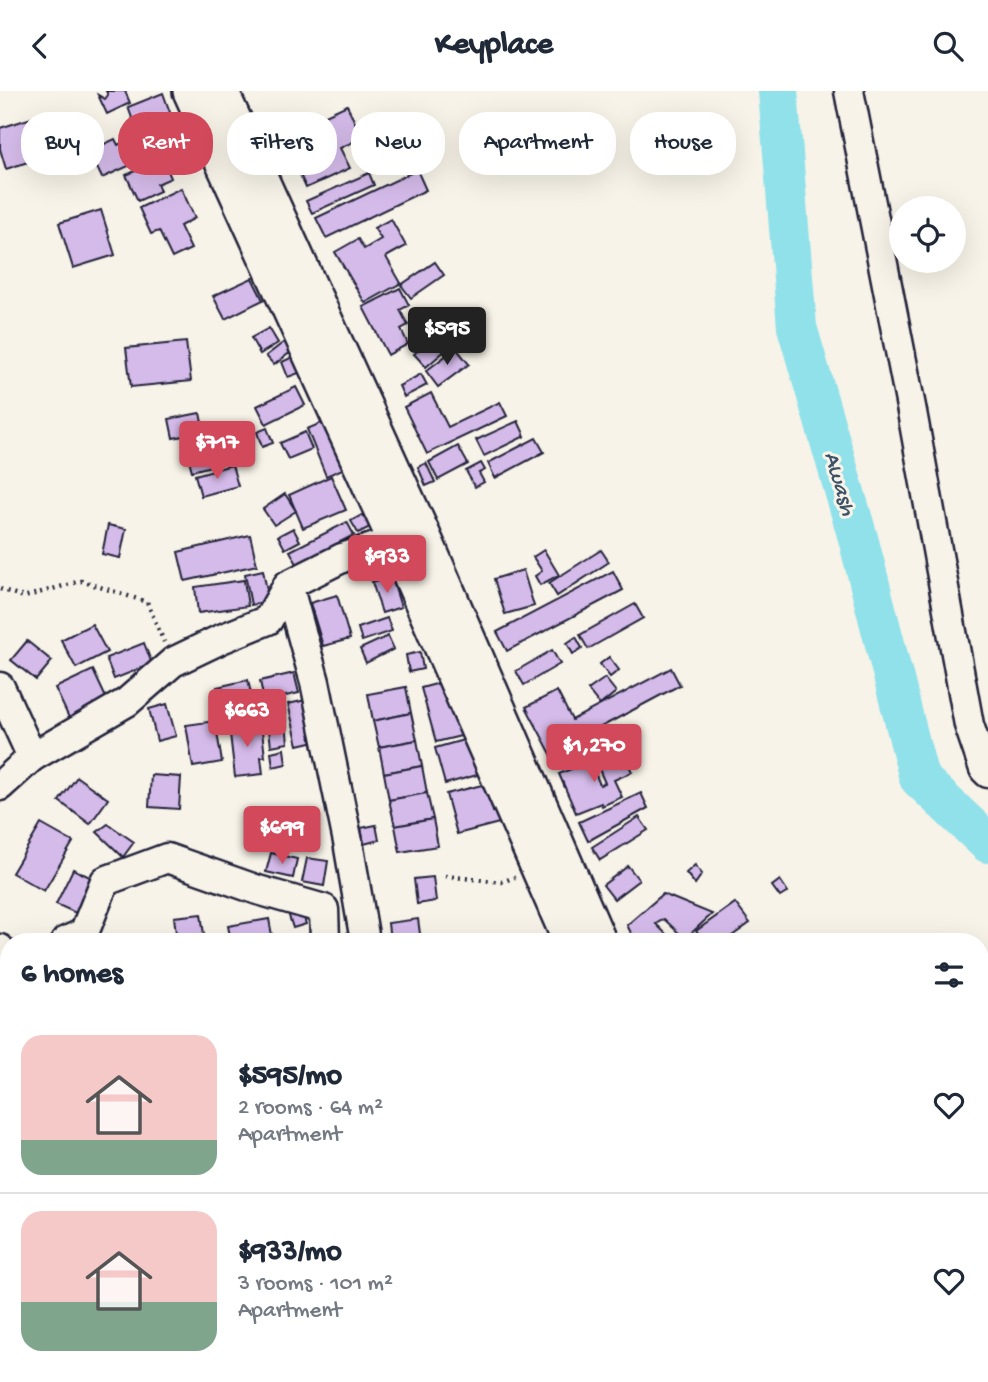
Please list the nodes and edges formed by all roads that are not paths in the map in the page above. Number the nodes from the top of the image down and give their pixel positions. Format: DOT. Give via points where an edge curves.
graph roads {
  1 [pos="191,91"];
  2 [pos="219,91"];
  3 [pos="849,91"];
  4 [pos="409,536"];
  5 [pos="288,585"];
  6 [pos="0,687"];
  7 [pos="32,757"];
  8 [pos="988,773"];
  9 [pos="0,786"];
  10 [pos="84,933"];
  11 [pos="325,933"];
  12 [pos="364,933"];
  13 [pos="567,933"];
  14 [pos="594,933"];
  1 -- 4 [label="main road"];
  2 -- 4 [label="main road"];
  3 -- 8 [label="street" via="969,725"];
  4 -- 5 [label="street" via="342,558"];
  4 -- 13 [label="main road"];
  4 -- 14 [label="main road"];
  5 -- 7 [label="street" via="268,620 173,662 127,702"];
  5 -- 12 [label="street" via="315,682"];
  6 -- 7 [label="street"];
  7 -- 9 [label="street"];
  10 -- 11 [label="street" via="105,881 167,858 324,909"];
}
